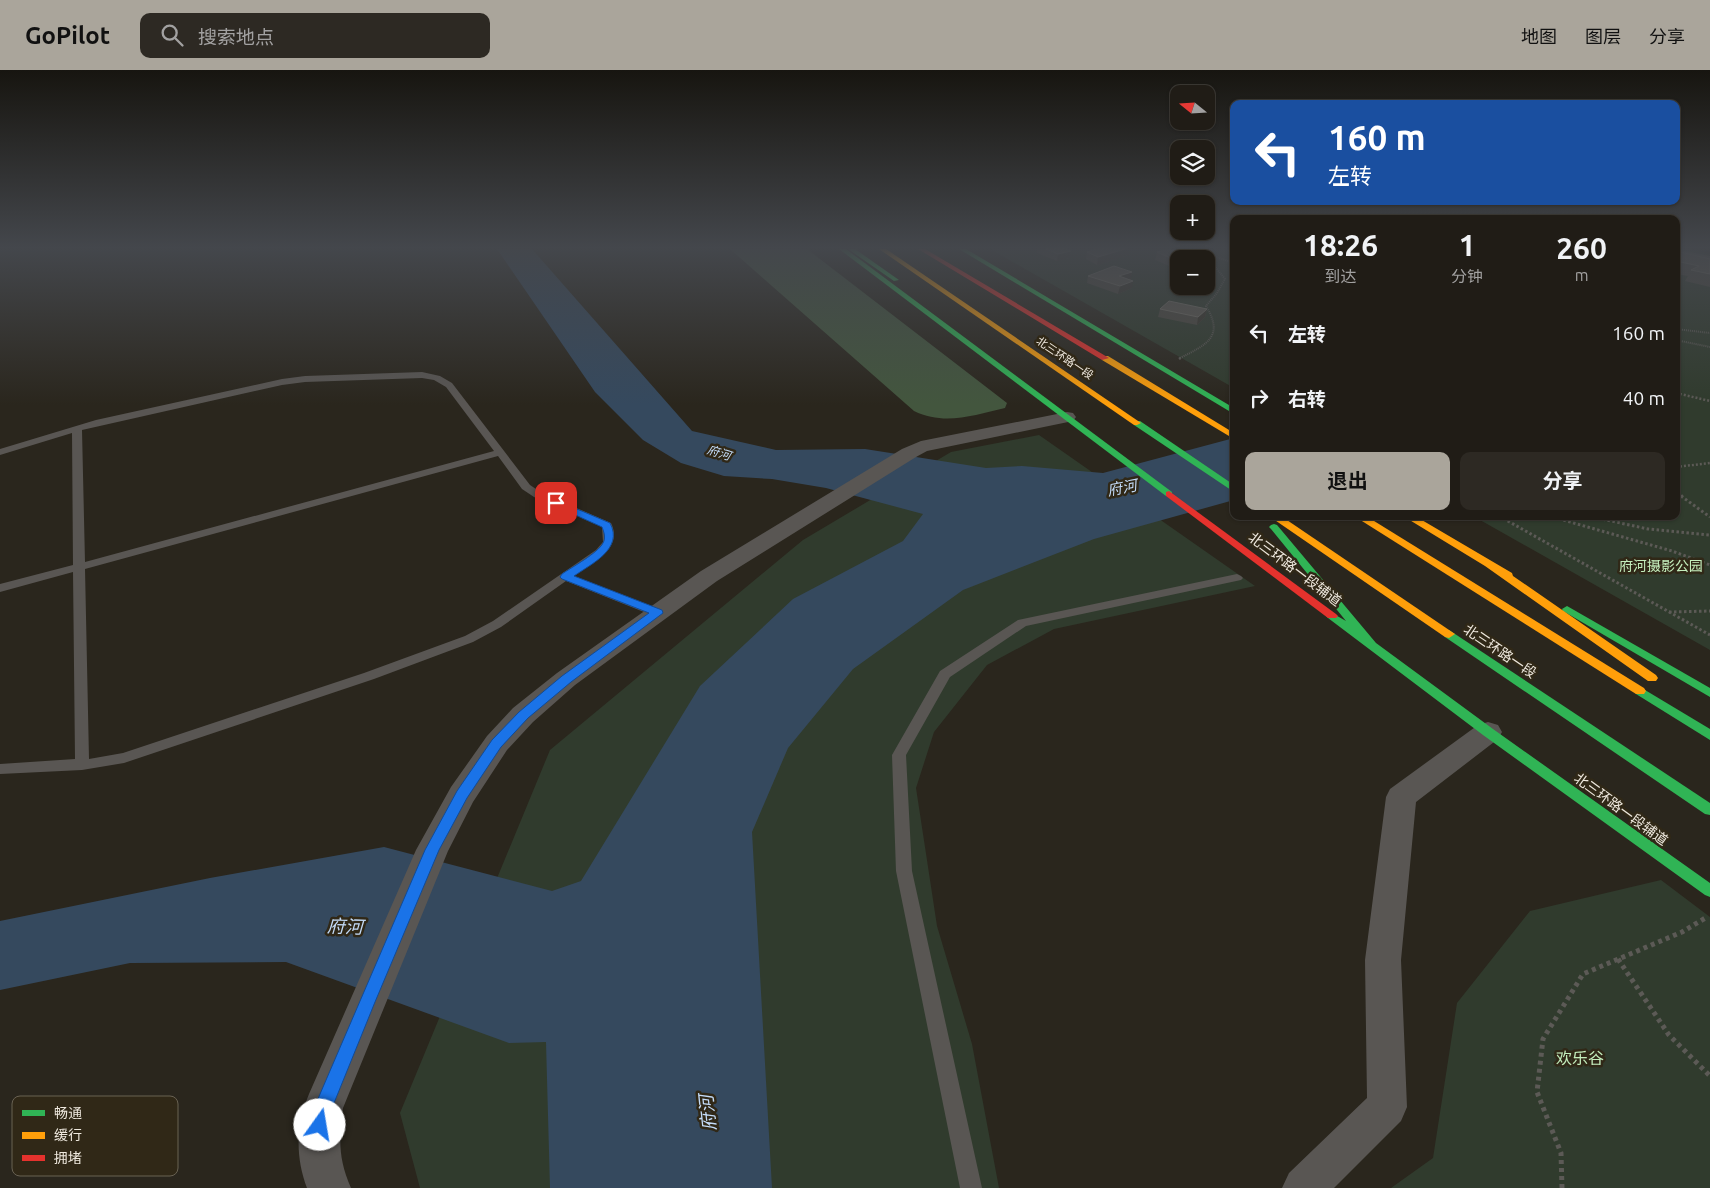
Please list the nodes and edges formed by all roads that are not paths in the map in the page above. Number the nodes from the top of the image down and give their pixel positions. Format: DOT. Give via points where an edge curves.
graph roads {
  1 [pos="912,301"];
  2 [pos="928,301"];
  3 [pos="959,301"];
  4 [pos="1009,301"];
  5 [pos="1034,301"];
  6 [pos="1049,301"];
  7 [pos="973,332"];
  8 [pos="1136,376"];
  9 [pos="1071,392"];
  10 [pos="1230,410"];
  11 [pos="1067,417"];
  12 [pos="77,428"];
  13 [pos="1230,435"];
  14 [pos="1176,448"];
  15 [pos="0,452"];
  16 [pos="500,453"];
  17 [pos="1230,486"];
  18 [pos="1268,520"];
  19 [pos="1280,520"];
  20 [pos="1365,520"];
  21 [pos="1415,520"];
  22 [pos="1485,561"];
  23 [pos="79,567"];
  24 [pos="566,577"];
  25 [pos="1237,578"];
  26 [pos="0,588"];
  27 [pos="658,613"];
  28 [pos="1370,643"];
  29 [pos="1662,686"];
  30 [pos="1710,693"];
  31 [pos="1488,732"];
  32 [pos="1710,735"];
  33 [pos="82,764"];
  34 [pos="0,769"];
  35 [pos="1710,810"];
  36 [pos="1710,891"];
  37 [pos="329,1188"];
  38 [pos="971,1188"];
  39 [pos="1304,1188"];
  1 -- 11 [label="main road, 北三环路一段辅道"];
  2 -- 7 [label="main road"];
  3 -- 14 [label="main road, 北三环路一段"];
  4 -- 8 [label="main road, 北三环路一段"];
  5 -- 8 [label="main road" via="1065,320"];
  6 -- 10 [label="main road"];
  8 -- 13 [label="main road, 北三环路一段"];
  9 -- 14 [label="main road"];
  11 -- 27 [label="street" via="928,445 909,453 718,571"];
  11 -- 28 [label="main road, 北三环路一段辅道"];
  12 -- 15 [label="lane"];
  12 -- 16 [label="lane" via="282,382 422,375 443,379 449,385"];
  12 -- 23 [label="lane"];
  14 -- 17 [label="main road, 北三环路一段"];
  16 -- 23 [label="lane"];
  16 -- 24 [label="lane" via="526,487 607,526 608,543"];
  18 -- 28 [label="main road"];
  19 -- 35 [label="main road, 北三环路一段"];
  20 -- 32 [label="main road"];
  21 -- 22 [label="main road"];
  22 -- 29 [label="main road"];
  22 -- 30 [label="main road"];
  23 -- 26 [label="lane"];
  23 -- 33 [label="lane"];
  24 -- 27 [label="lane"];
  24 -- 33 [label="lane" via="497,624 456,645 124,758"];
  25 -- 38 [label="lane" via="1022,623 945,674 899,755 904,871"];
  27 -- 37 [label="street" via="566,679 524,715 497,743 462,795 432,850 323,1108 318,1142"];
  28 -- 31 [label="main road, 北三环路一段辅道"];
  31 -- 36 [label="main road, 北三环路一段辅道"];
  31 -- 39 [label="street" via="1400,797 1383,960 1387,1107"];
  33 -- 34 [label="lane"];
}
